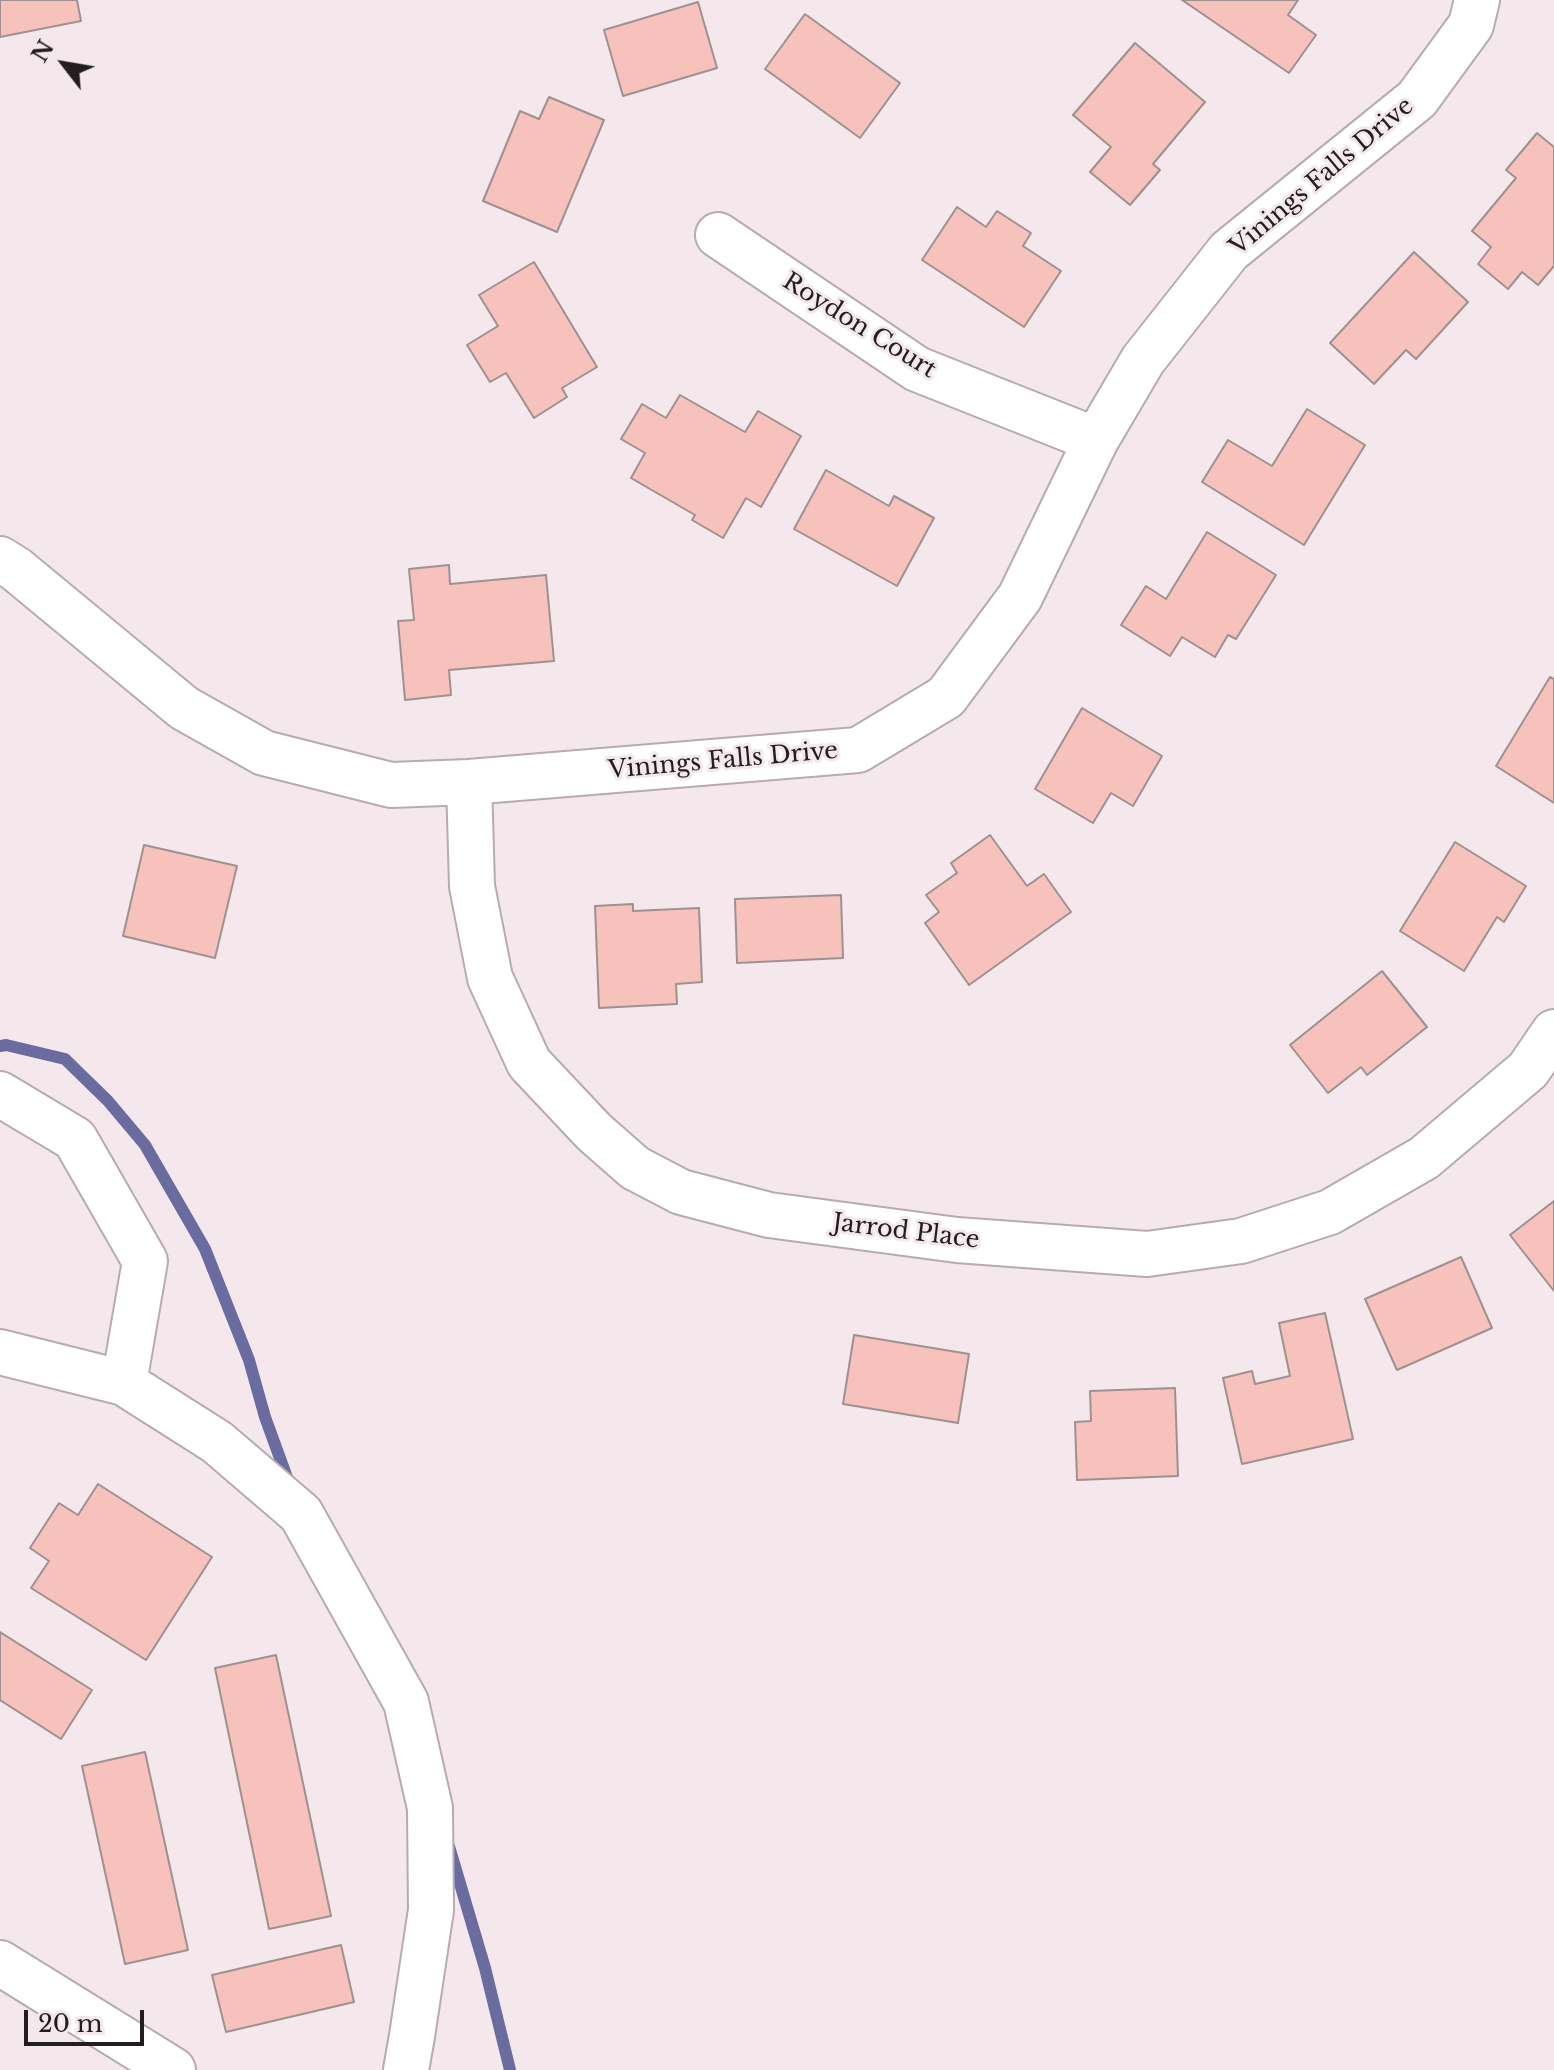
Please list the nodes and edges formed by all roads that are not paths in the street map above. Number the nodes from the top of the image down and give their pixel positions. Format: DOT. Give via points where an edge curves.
graph roads {
  1 [pos="1477,0"];
  2 [pos="718,235"];
  3 [pos="1096,440"];
  4 [pos="0,559"];
  5 [pos="469,782"];
  6 [pos="1554,1032"];
  7 [pos="0,1094"];
  8 [pos="0,1352"];
  9 [pos="124,1383"];
  10 [pos="0,1963"];
  11 [pos="173,2070"];
  12 [pos="406,2070"];
  1 -- 3 [label="street, Vinings Falls Drive" via="1471,25 1417,99 1229,251 1143,360"];
  2 -- 3 [label="street, Roydon Court" via="917,369"];
  3 -- 5 [label="street, Vinings Falls Drive" via="1020,597 946,697 858,750"];
  4 -- 5 [label="street, Vinings Falls Drive" via="184,708 264,753 391,785"];
  5 -- 6 [label="street, Jarrod Place" via="472,886 490,978 529,1063 635,1168 681,1192 769,1215 957,1240 1147,1254 1241,1241 1330,1212 1424,1158 1528,1070"];
  7 -- 9 [label="street" via="75,1139 145,1261"];
  8 -- 9 [label="street"];
  9 -- 12 [label="street" via="217,1442 301,1514 406,1702 430,1808 431,1910"];
  10 -- 11 [label="street"];
}
